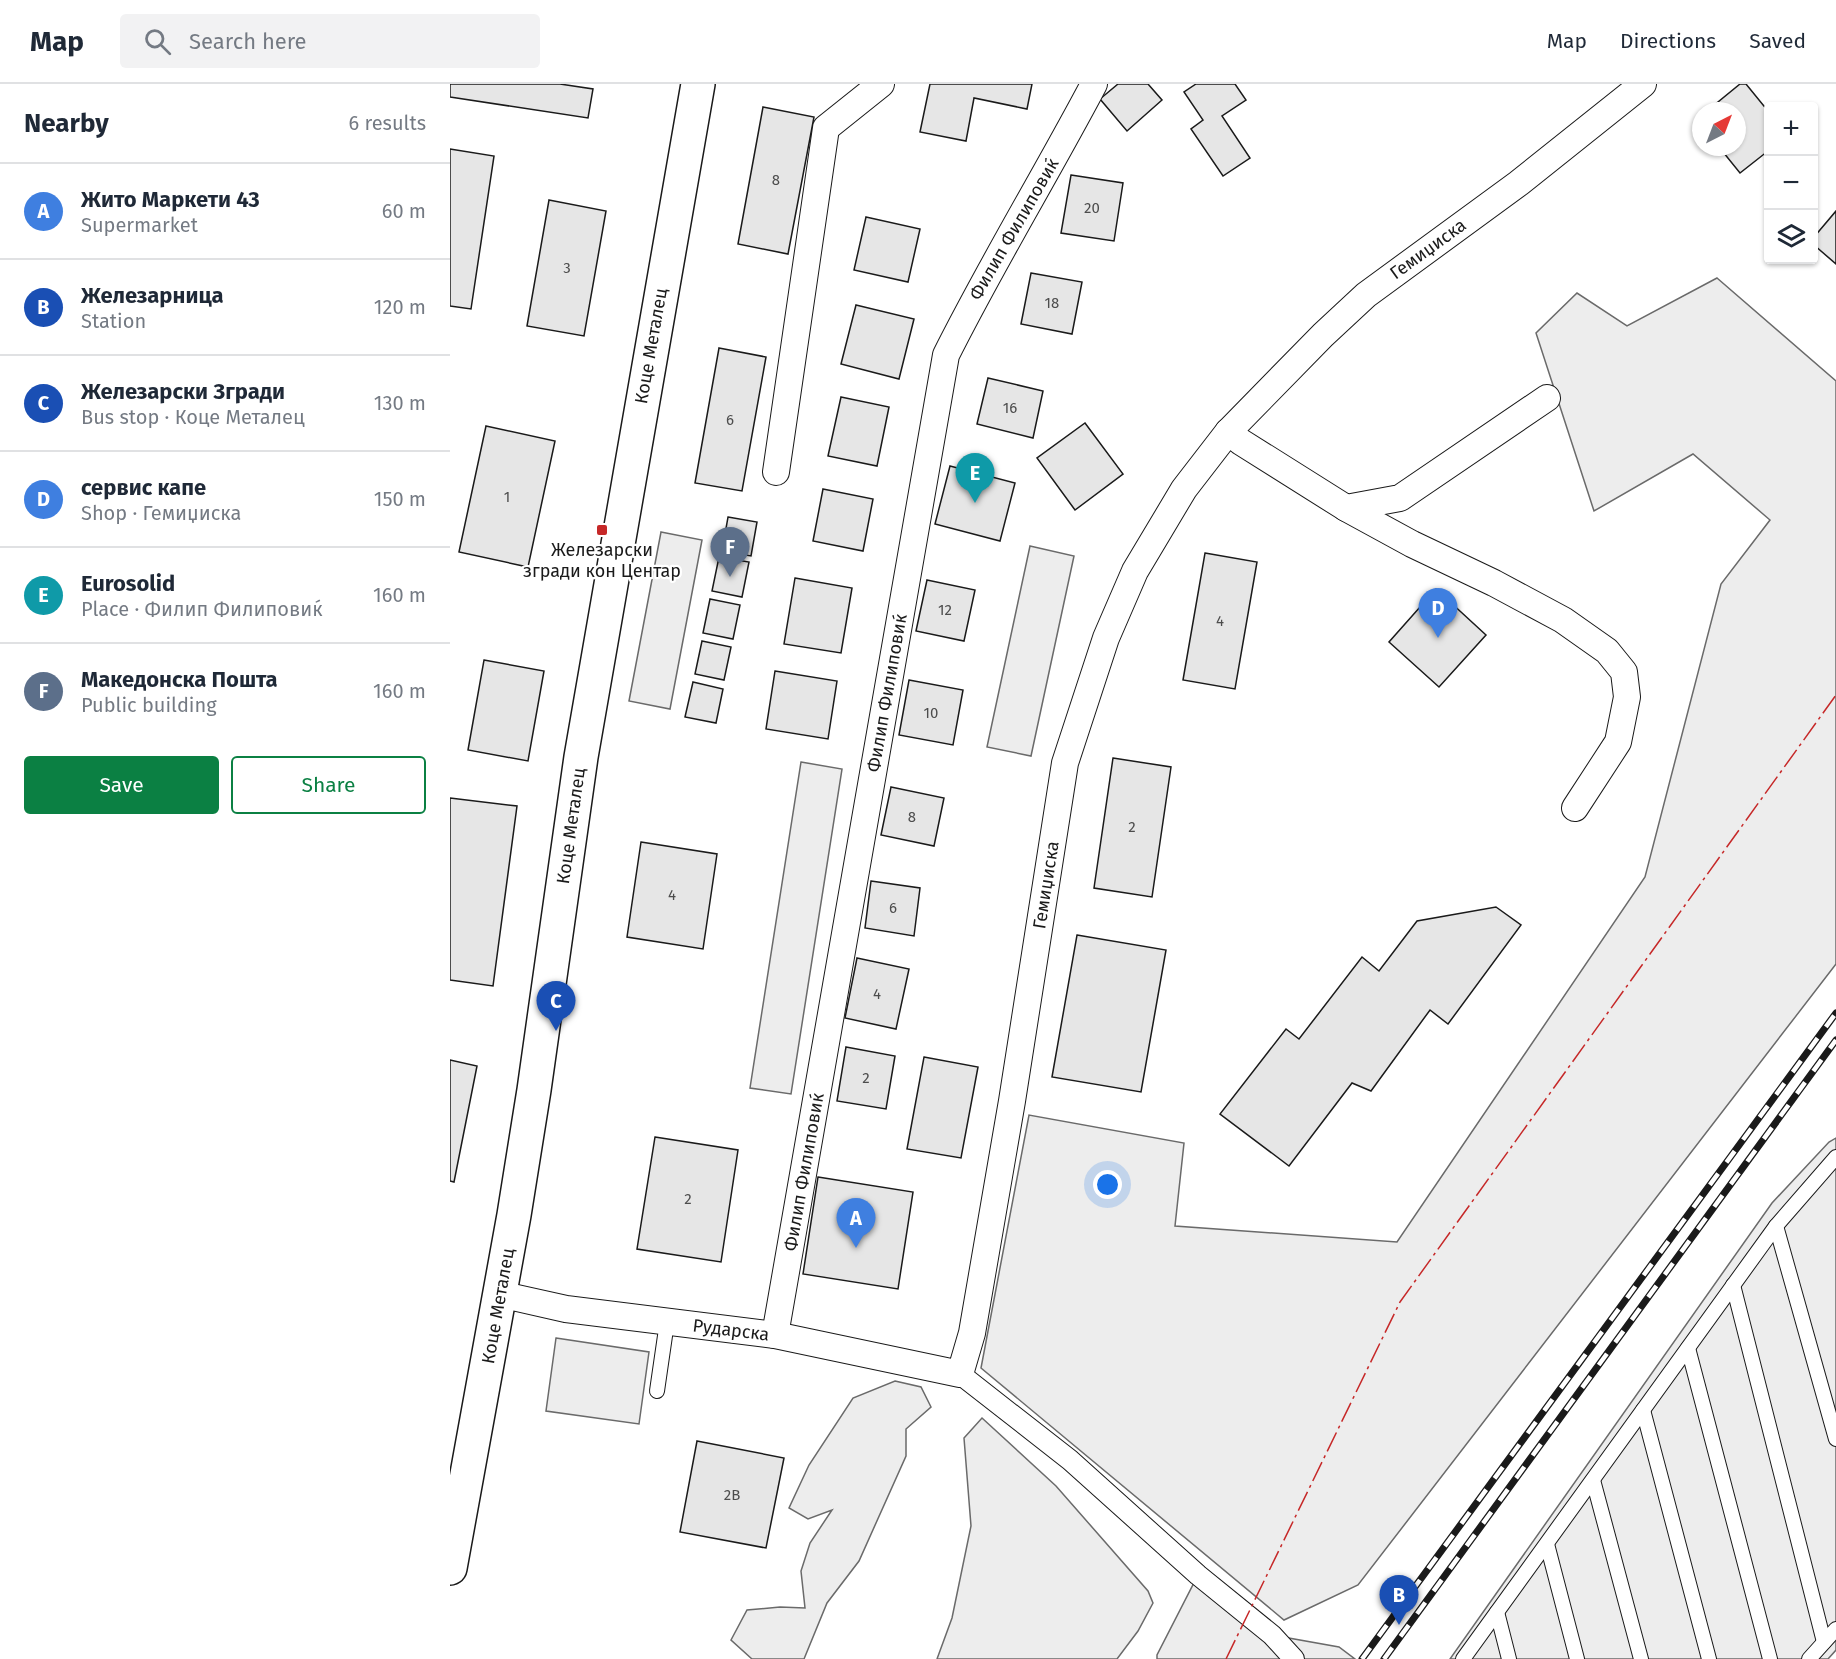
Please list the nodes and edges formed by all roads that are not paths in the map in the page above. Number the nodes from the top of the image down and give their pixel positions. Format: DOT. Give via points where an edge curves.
graph roads {
  1 [pos="698,84"];
  2 [pos="881,84"];
  3 [pos="1094,84"];
  4 [pos="1643,84"];
  5 [pos="1547,398"];
  6 [pos="1228,432"];
  7 [pos="776,472"];
  8 [pos="1347,508"];
  9 [pos="1575,808"];
  10 [pos="1836,1157"];
  11 [pos="1776,1226"];
  12 [pos="1733,1285"];
  13 [pos="499,1294"];
  14 [pos="667,1322"];
  15 [pos="776,1335"];
  16 [pos="1688,1348"];
  17 [pos="960,1374"];
  18 [pos="657,1391"];
  19 [pos="1643,1410"];
  20 [pos="1836,1439"];
  21 [pos="1593,1480"];
  22 [pos="1547,1544"];
  23 [pos="450,1568"];
  24 [pos="1497,1612"];
  25 [pos="1836,1629"];
  26 [pos="1824,1642"];
  27 [pos="1294,1659"];
  28 [pos="1463,1659"];
  29 [pos="1509,1659"];
  30 [pos="1577,1659"];
  31 [pos="1641,1659"];
  32 [pos="1709,1659"];
  33 [pos="1770,1659"];
  34 [pos="1809,1659"];
  1 -- 13 [label="street, Коце Металец" via="580,758 534,1090"];
  2 -- 7 [label="street" via="825,128"];
  3 -- 15 [label="street, Филип Филиповиќ" via="946,355"];
  4 -- 6 [label="street, Гемиџиска" via="1519,183 1366,295"];
  5 -- 8 [label="street" via="1400,498"];
  6 -- 8 [label="street"];
  6 -- 17 [label="street, Гемиџиска" via="1184,489 1135,571 1106,638 1065,763 972,1334"];
  8 -- 9 [label="street" via="1563,620 1607,651 1624,672 1627,697 1618,742"];
  10 -- 11 [label="lane"];
  11 -- 12 [label="lane"];
  11 -- 20 [label="lane"];
  12 -- 16 [label="lane"];
  12 -- 26 [label="lane"];
  13 -- 14 [label="street, Рударска" via="566,1309"];
  13 -- 23 [label="street, Коце Металец"];
  14 -- 15 [label="street, Рударска"];
  14 -- 18 [label="lane"];
  15 -- 17 [label="street, Рударска"];
  16 -- 19 [label="lane"];
  16 -- 33 [label="lane"];
  17 -- 27 [label="street" via="1070,1460 1198,1575 1272,1635"];
  19 -- 21 [label="lane"];
  19 -- 32 [label="lane"];
  21 -- 22 [label="lane"];
  21 -- 31 [label="lane"];
  22 -- 24 [label="lane"];
  22 -- 30 [label="lane"];
  24 -- 28 [label="lane"];
  24 -- 29 [label="lane"];
  25 -- 26 [label="lane"];
  26 -- 34 [label="lane"];
}
